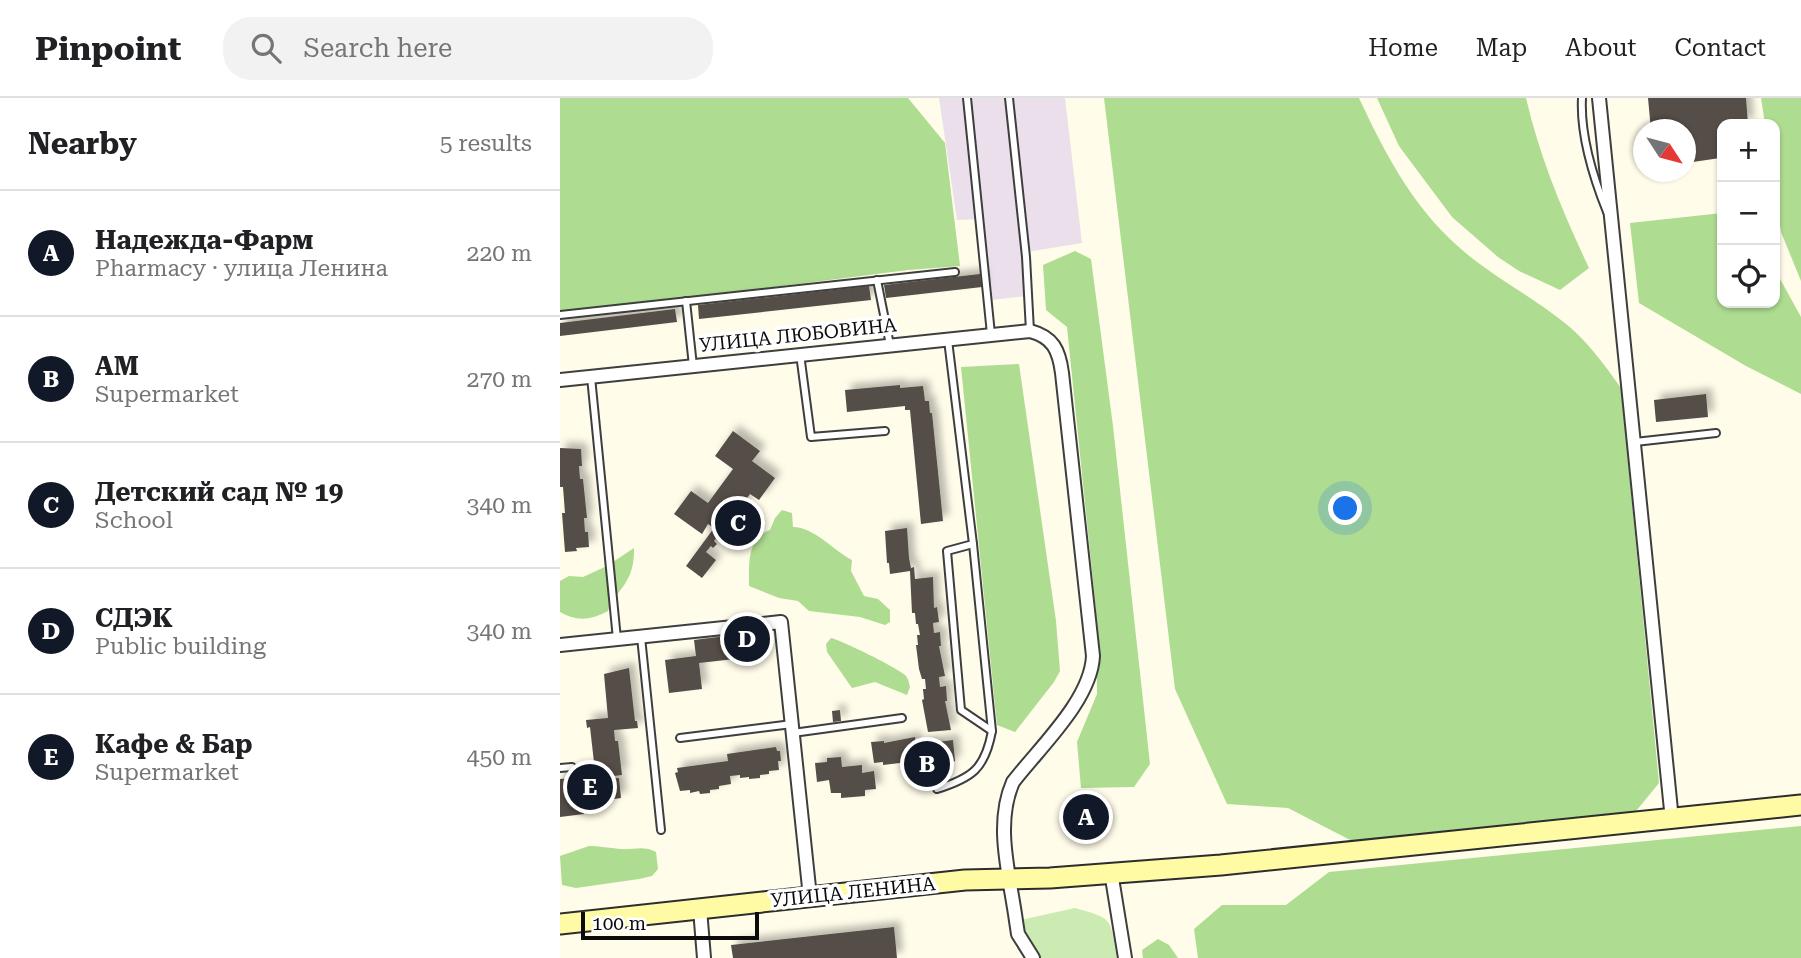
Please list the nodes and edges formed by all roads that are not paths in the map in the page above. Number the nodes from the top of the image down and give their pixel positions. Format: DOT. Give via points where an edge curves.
graph roads {
  1 [pos="967,98"];
  2 [pos="1009,98"];
  3 [pos="1581,98"];
  4 [pos="1600,98"];
  5 [pos="1613,228"];
  6 [pos="955,272"];
  7 [pos="877,280"];
  8 [pos="686,301"];
  9 [pos="560,315"];
  10 [pos="1035,332"];
  11 [pos="991,334"];
  12 [pos="948,338"];
  13 [pos="890,345"];
  14 [pos="800,354"];
  15 [pos="693,366"];
  16 [pos="591,377"];
  17 [pos="560,380"];
  18 [pos="885,430"];
  19 [pos="1716,433"];
  20 [pos="1634,442"];
  21 [pos="973,544"];
  22 [pos="641,636"];
  23 [pos="617,639"];
  24 [pos="560,645"];
  25 [pos="902,718"];
  26 [pos="792,728"];
  27 [pos="992,731"];
  28 [pos="680,738"];
  29 [pos="572,767"];
  30 [pos="560,768"];
  31 [pos="937,789"];
  32 [pos="1801,805"];
  33 [pos="1672,820"];
  34 [pos="661,830"];
  35 [pos="1108,873"];
  36 [pos="1010,879"];
  37 [pos="810,897"];
  38 [pos="700,909"];
  39 [pos="560,924"];
  40 [pos="704,958"];
  41 [pos="1033,958"];
  42 [pos="1125,958"];
  1 -- 11 [label="lane"];
  2 -- 10 [label="lane"];
  3 -- 5 [label="lane" via="1588,151"];
  4 -- 5 [label="street"];
  5 -- 20 [label="street"];
  6 -- 7 [label="lane"];
  7 -- 8 [label="lane"];
  7 -- 13 [label="lane"];
  8 -- 9 [label="lane"];
  8 -- 15 [label="lane"];
  10 -- 11 [label="street, УЛИЦА ЛЮБОВИНА"];
  10 -- 36 [label="street" via="1056,347 1061,366 1093,656 1078,701 1013,782 1007,796 1003,829"];
  11 -- 12 [label="street, УЛИЦА ЛЮБОВИНА"];
  12 -- 13 [label="street, УЛИЦА ЛЮБОВИНА"];
  12 -- 21 [label="lane"];
  13 -- 14 [label="street, УЛИЦА ЛЮБОВИНА"];
  14 -- 15 [label="street, УЛИЦА ЛЮБОВИНА"];
  14 -- 18 [label="lane" via="811,437"];
  15 -- 16 [label="street, УЛИЦА ЛЮБОВИНА"];
  16 -- 17 [label="street, УЛИЦА ЛЮБОВИНА"];
  16 -- 23 [label="lane"];
  19 -- 20 [label="lane"];
  20 -- 33 [label="street"];
  21 -- 27 [label="lane"];
  21 -- 27 [label="lane" via="947,551 961,709"];
  22 -- 23 [label="street"];
  22 -- 26 [label="street" via="781,622"];
  22 -- 34 [label="lane"];
  23 -- 24 [label="street"];
  25 -- 26 [label="lane"];
  26 -- 28 [label="lane"];
  26 -- 37 [label="street"];
  27 -- 31 [label="lane" via="982,764 961,782"];
  29 -- 30 [label="lane"];
  32 -- 33 [label="main road, УЛИЦА ЛЕНИНА"];
  33 -- 35 [label="main road, УЛИЦА ЛЕНИНА"];
  35 -- 36 [label="main road, УЛИЦА ЛЕНИНА"];
  35 -- 42 [label="street"];
  36 -- 37 [label="main road, УЛИЦА ЛЕНИНА"];
  36 -- 41 [label="street" via="1018,934"];
  37 -- 38 [label="main road, УЛИЦА ЛЕНИНА"];
  38 -- 39 [label="main road, УЛИЦА ЛЕНИНА"];
  38 -- 40 [label="street"];
}
